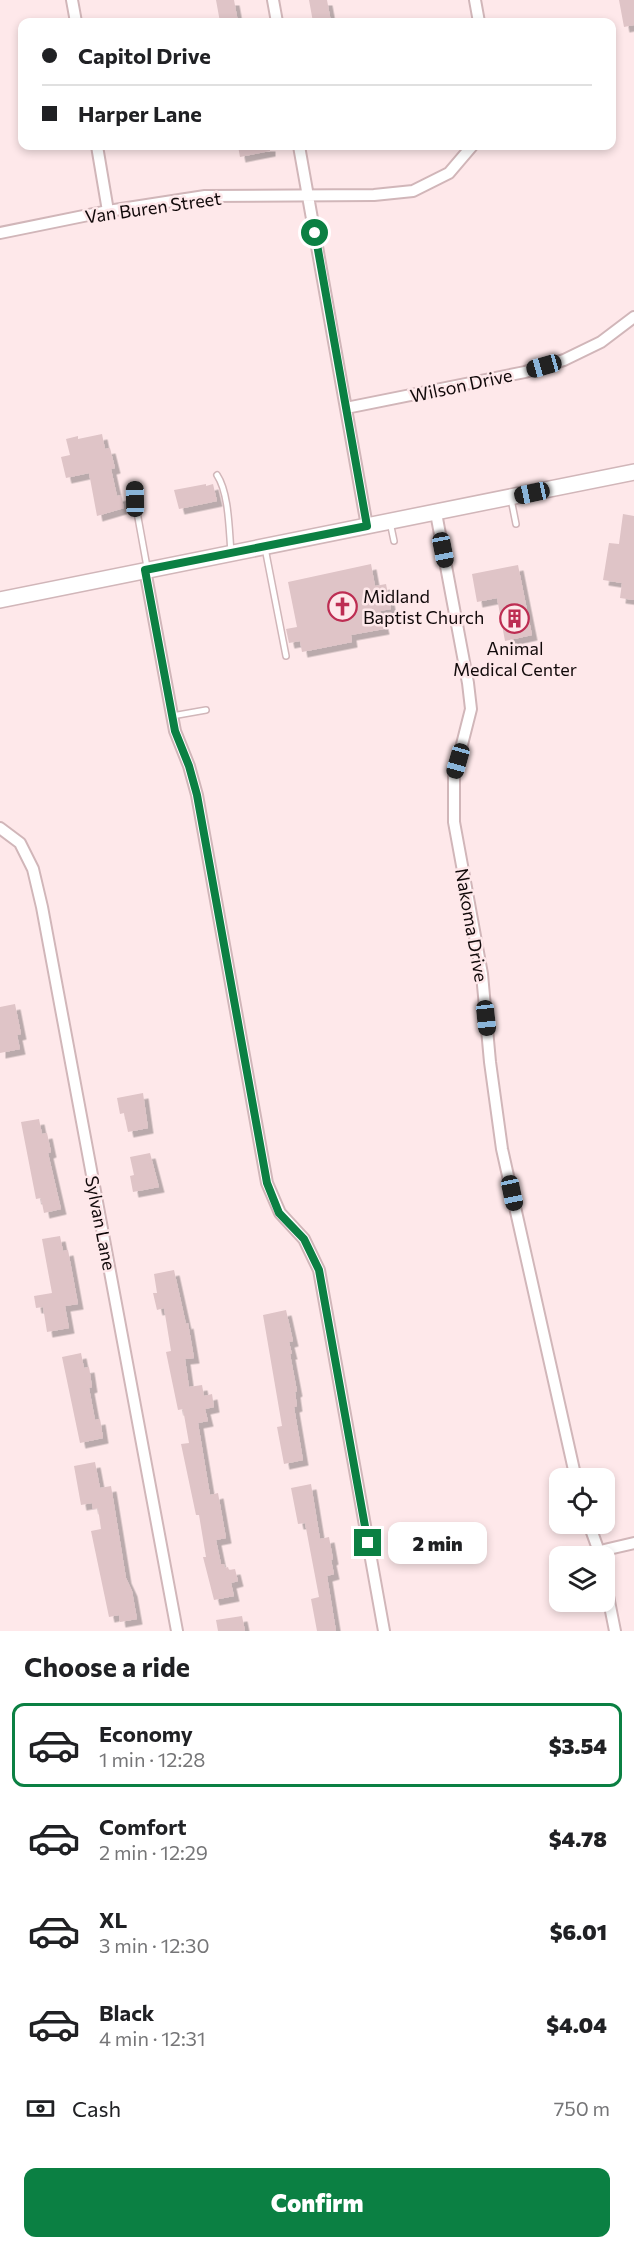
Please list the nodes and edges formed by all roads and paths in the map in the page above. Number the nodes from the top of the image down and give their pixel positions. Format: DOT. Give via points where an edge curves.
graph roads {
  1 [pos="72,0"];
  2 [pos="273,0"];
  3 [pos="475,0"];
  4 [pos="75,18"];
  5 [pos="276,18"];
  6 [pos="478,18"];
  7 [pos="98,150"];
  8 [pos="300,150"];
  9 [pos="468,150"];
  10 [pos="308,196"];
  11 [pos="108,211"];
  12 [pos="0,233"];
  13 [pos="634,317"];
  14 [pos="346,408"];
  15 [pos="634,472"];
  16 [pos="217,475"];
  17 [pos="135,486"];
  18 [pos="511,497"];
  19 [pos="436,513"];
  20 [pos="390,522"];
  21 [pos="516,524"];
  22 [pos="367,526"];
  23 [pos="394,541"];
  24 [pos="265,546"];
  25 [pos="231,553"];
  26 [pos="146,570"];
  27 [pos="0,600"];
  28 [pos="284,653"];
  29 [pos="206,710"];
  30 [pos="172,716"];
  31 [pos="0,828"];
  32 [pos="574,1468"];
  33 [pos="634,1543"];
  34 [pos="615,1549"];
  35 [pos="611,1612"];
  36 [pos="177,1631"];
  37 [pos="384,1631"];
  38 [pos="615,1631"];
  1 -- 4 [label="street"];
  2 -- 5 [label="street"];
  3 -- 6 [label="street"];
  7 -- 11 [label="street"];
  8 -- 10 [label="street"];
  9 -- 10 [label="street, Van Buren Street" via="448,173 413,191"];
  10 -- 11 [label="street, Van Buren Street" via="206,196"];
  10 -- 14 [label="street"];
  11 -- 12 [label="street, Van Buren Street"];
  13 -- 14 [label="street, Wilson Drive" via="601,342 564,360 525,372"];
  14 -- 22 [label="street"];
  15 -- 18 [label="street"];
  16 -- 25 [label="lane" via="223,488"];
  17 -- 26 [label="lane"];
  18 -- 19 [label="street"];
  18 -- 21 [label="lane"];
  19 -- 20 [label="street"];
  19 -- 32 [label="street, Nakoma Drive" via="471,709 454,776 454,822 482,974 502,1149"];
  20 -- 22 [label="street"];
  20 -- 23 [label="lane"];
  22 -- 24 [label="street"];
  24 -- 25 [label="street"];
  24 -- 28 [label="lane"];
  25 -- 26 [label="street"];
  26 -- 27 [label="street"];
  26 -- 30 [label="street"];
  29 -- 30 [label="lane"];
  30 -- 37 [label="street" via="197,795 267,1183 279,1213 304,1239 319,1270"];
  31 -- 36 [label="street, Sylvan Lane" via="20,843 33,869 42,907"];
  33 -- 34 [label="street"];
  35 -- 38 [label="street"];
}
